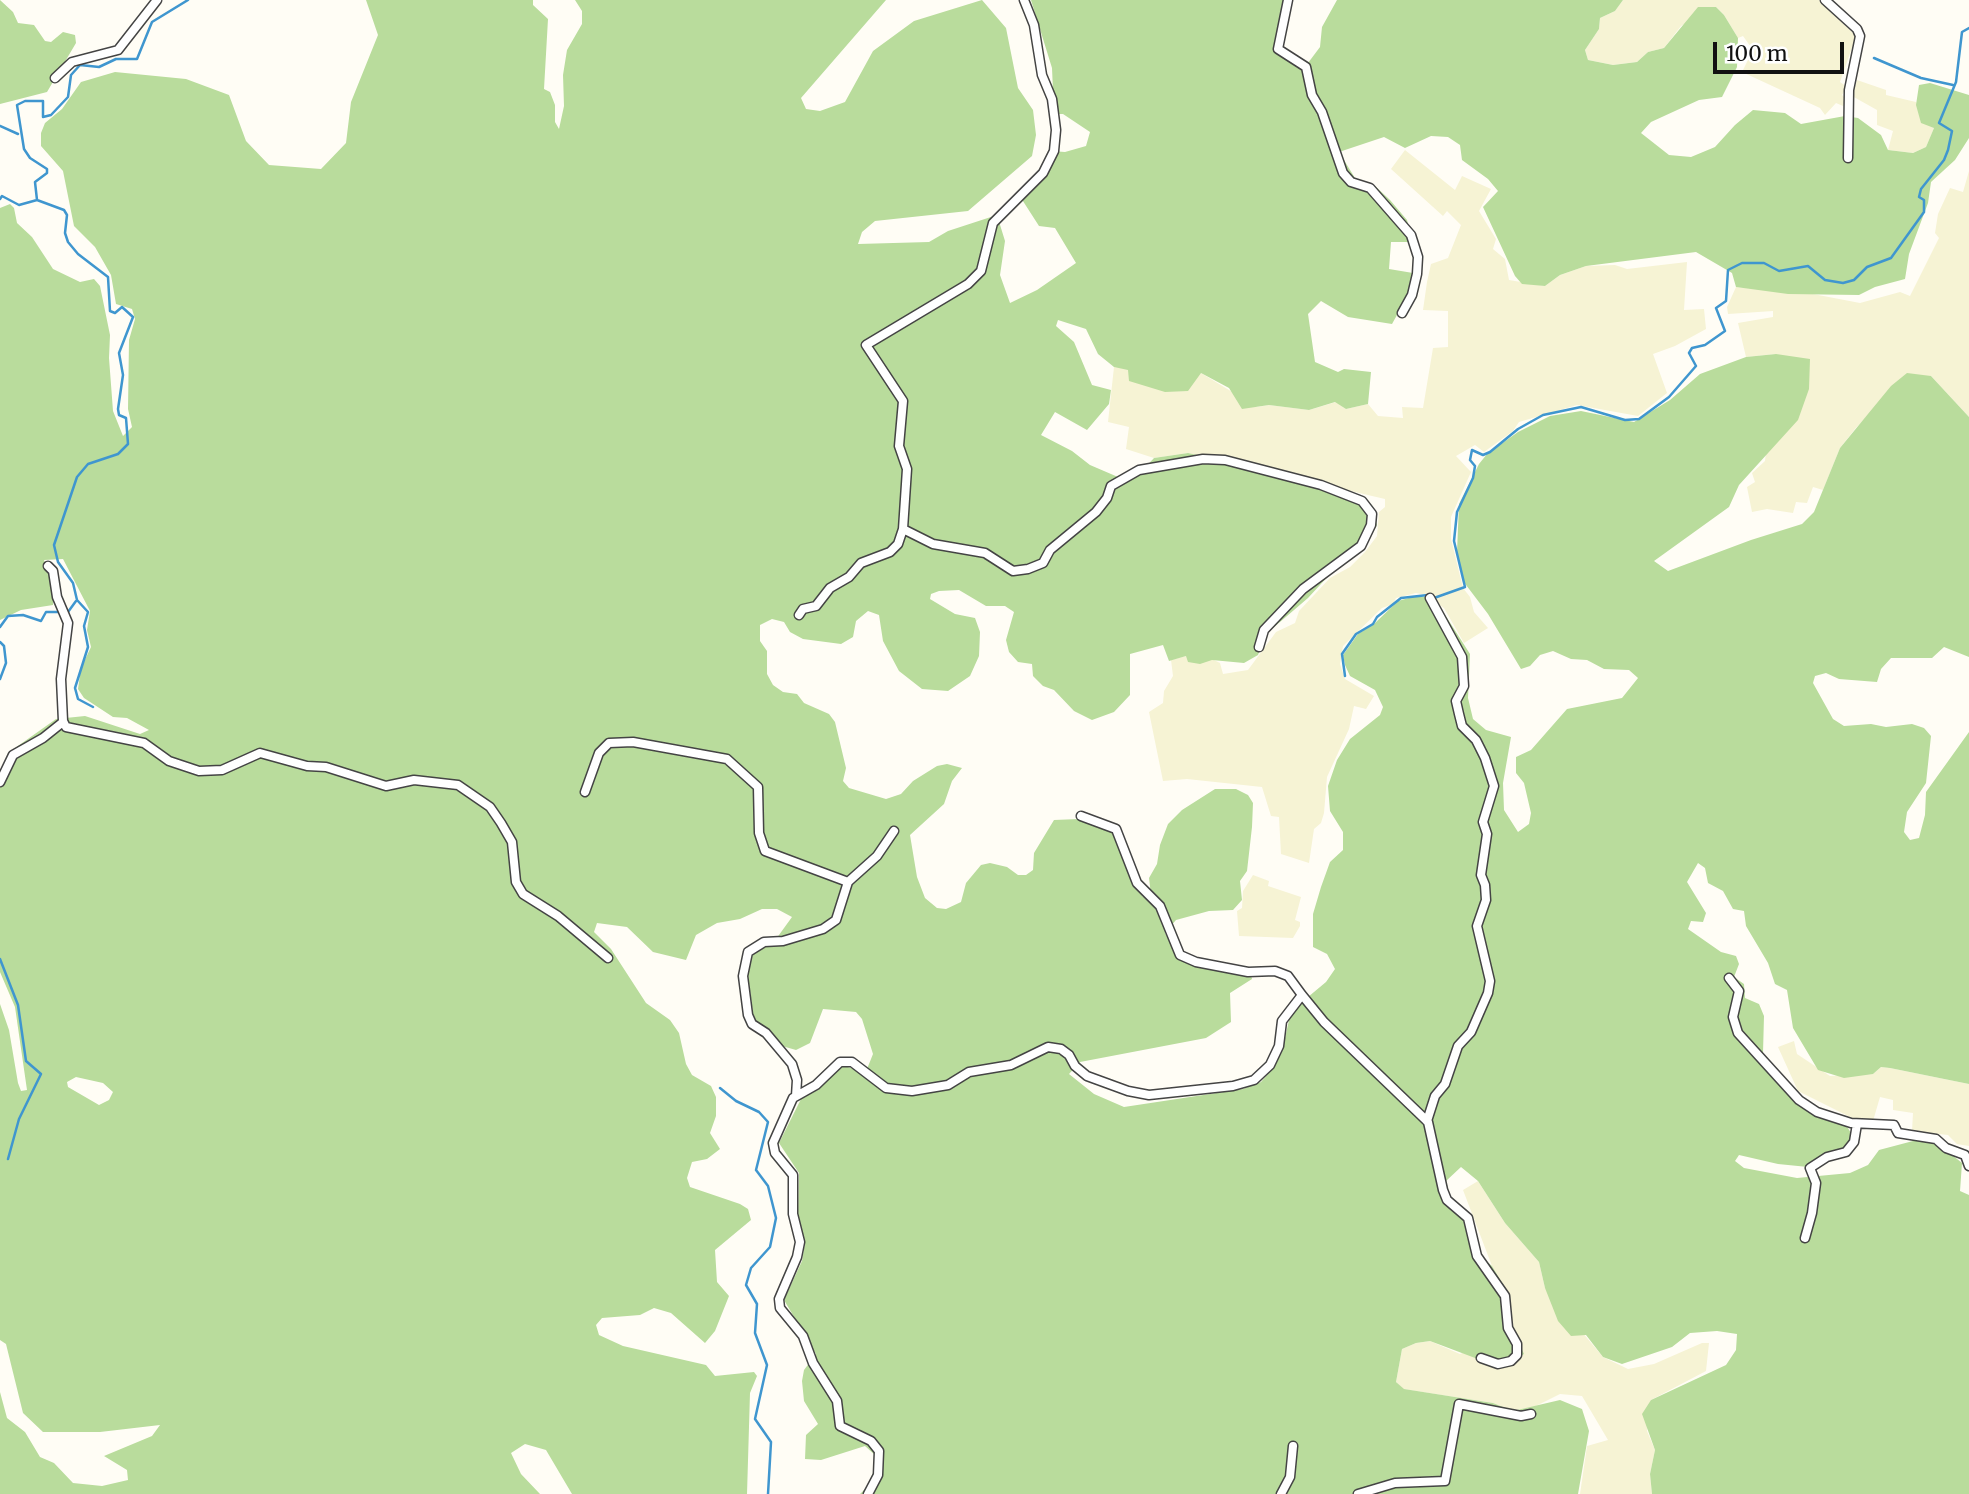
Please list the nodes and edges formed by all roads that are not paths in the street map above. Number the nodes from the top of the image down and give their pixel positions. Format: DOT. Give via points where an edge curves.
graph roads {
  1 [pos="157,0"];
  2 [pos="1024,0"];
  3 [pos="1288,0"];
  4 [pos="1825,0"];
  5 [pos="55,78"];
  6 [pos="1848,158"];
  7 [pos="1402,313"];
  8 [pos="903,529"];
  9 [pos="48,566"];
  10 [pos="1430,598"];
  11 [pos="799,615"];
  12 [pos="1259,648"];
  13 [pos="63,722"];
  14 [pos="0,782"];
  15 [pos="585,792"];
  16 [pos="1081,816"];
  17 [pos="894,831"];
  18 [pos="848,882"];
  19 [pos="608,958"];
  20 [pos="1729,978"];
  21 [pos="1302,995"];
  22 [pos="796,1096"];
  23 [pos="1427,1121"];
  24 [pos="1857,1124"];
  25 [pos="1969,1166"];
  26 [pos="1805,1238"];
  27 [pos="1481,1358"];
  28 [pos="1531,1414"];
  29 [pos="1293,1446"];
  30 [pos="868,1494"];
  31 [pos="1281,1494"];
  32 [pos="1358,1494"];
  1 -- 5 [label="street" via="118,50 72,62"];
  2 -- 8 [label="street" via="1052,99 1054,151 1043,173 993,223 981,271 968,284 866,345 903,401 899,446 907,469"];
  3 -- 7 [label="street" via="1278,49 1306,67 1312,95 1343,173 1351,182 1370,188 1411,235 1418,257 1417,274"];
  4 -- 6 [label="street" via="1860,36 1849,90"];
  8 -- 11 [label="street" via="890,552 861,563 816,606"];
  8 -- 12 [label="street" via="933,544 985,553 1013,571 1028,569 1043,563 1050,550 1096,512 1111,486 1139,470 1203,459 1225,460 1321,485 1362,501 1372,514 1361,545 1303,589 1264,630"];
  9 -- 13 [label="street" via="68,623 61,679"];
  10 -- 23 [label="street" via="1462,657 1464,686 1456,701 1459,714 1462,726 1485,758 1494,786 1483,822 1487,834 1480,875 1486,900 1477,926 1490,981 1488,993 1471,1032 1458,1046"];
  13 -- 14 [label="street" via="13,755"];
  13 -- 19 [label="street" via="76,732 144,743 169,761 199,771 222,770 261,753 386,786 414,780 458,785 490,807 501,823 512,842 516,882 523,894"];
  15 -- 18 [label="street" via="599,753 609,743 633,742 727,759 758,787 758,823 765,851"];
  16 -- 21 [label="street" via="1116,829 1137,884 1160,906 1180,955 1248,972 1275,971 1288,976"];
  17 -- 18 [label="street" via="870,863"];
  18 -- 22 [label="street" via="836,920 799,937 755,945 745,962 748,1015 792,1064"];
  20 -- 24 [label="street" via="1739,991 1733,1017 1738,1033 1799,1100 1817,1112"];
  21 -- 22 [label="street" via="1282,1021 1279,1046 1269,1065 1245,1084 1149,1095 1087,1076 1061,1049 1048,1047 1011,1065 969,1072 948,1085 912,1091 886,1088 852,1062 840,1062 816,1085"];
  21 -- 23 [label="street"];
  22 -- 30 [label="street" via="773,1143 775,1153 793,1175 793,1214 800,1242 780,1292 780,1308 803,1336 813,1363 837,1401 840,1426 871,1441 879,1451 878,1475"];
  23 -- 27 [label="street" via="1447,1200 1468,1218 1477,1255 1502,1290 1508,1328 1517,1344 1511,1362 1498,1364"];
  24 -- 25 [label="street" via="1894,1125 1898,1133 1936,1139 1965,1155"];
  24 -- 26 [label="street" via="1854,1142 1846,1152 1810,1168 1816,1183"];
  28 -- 32 [label="street" via="1459,1404 1445,1480 1395,1482"];
  29 -- 31 [label="street" via="1290,1477"];
}
